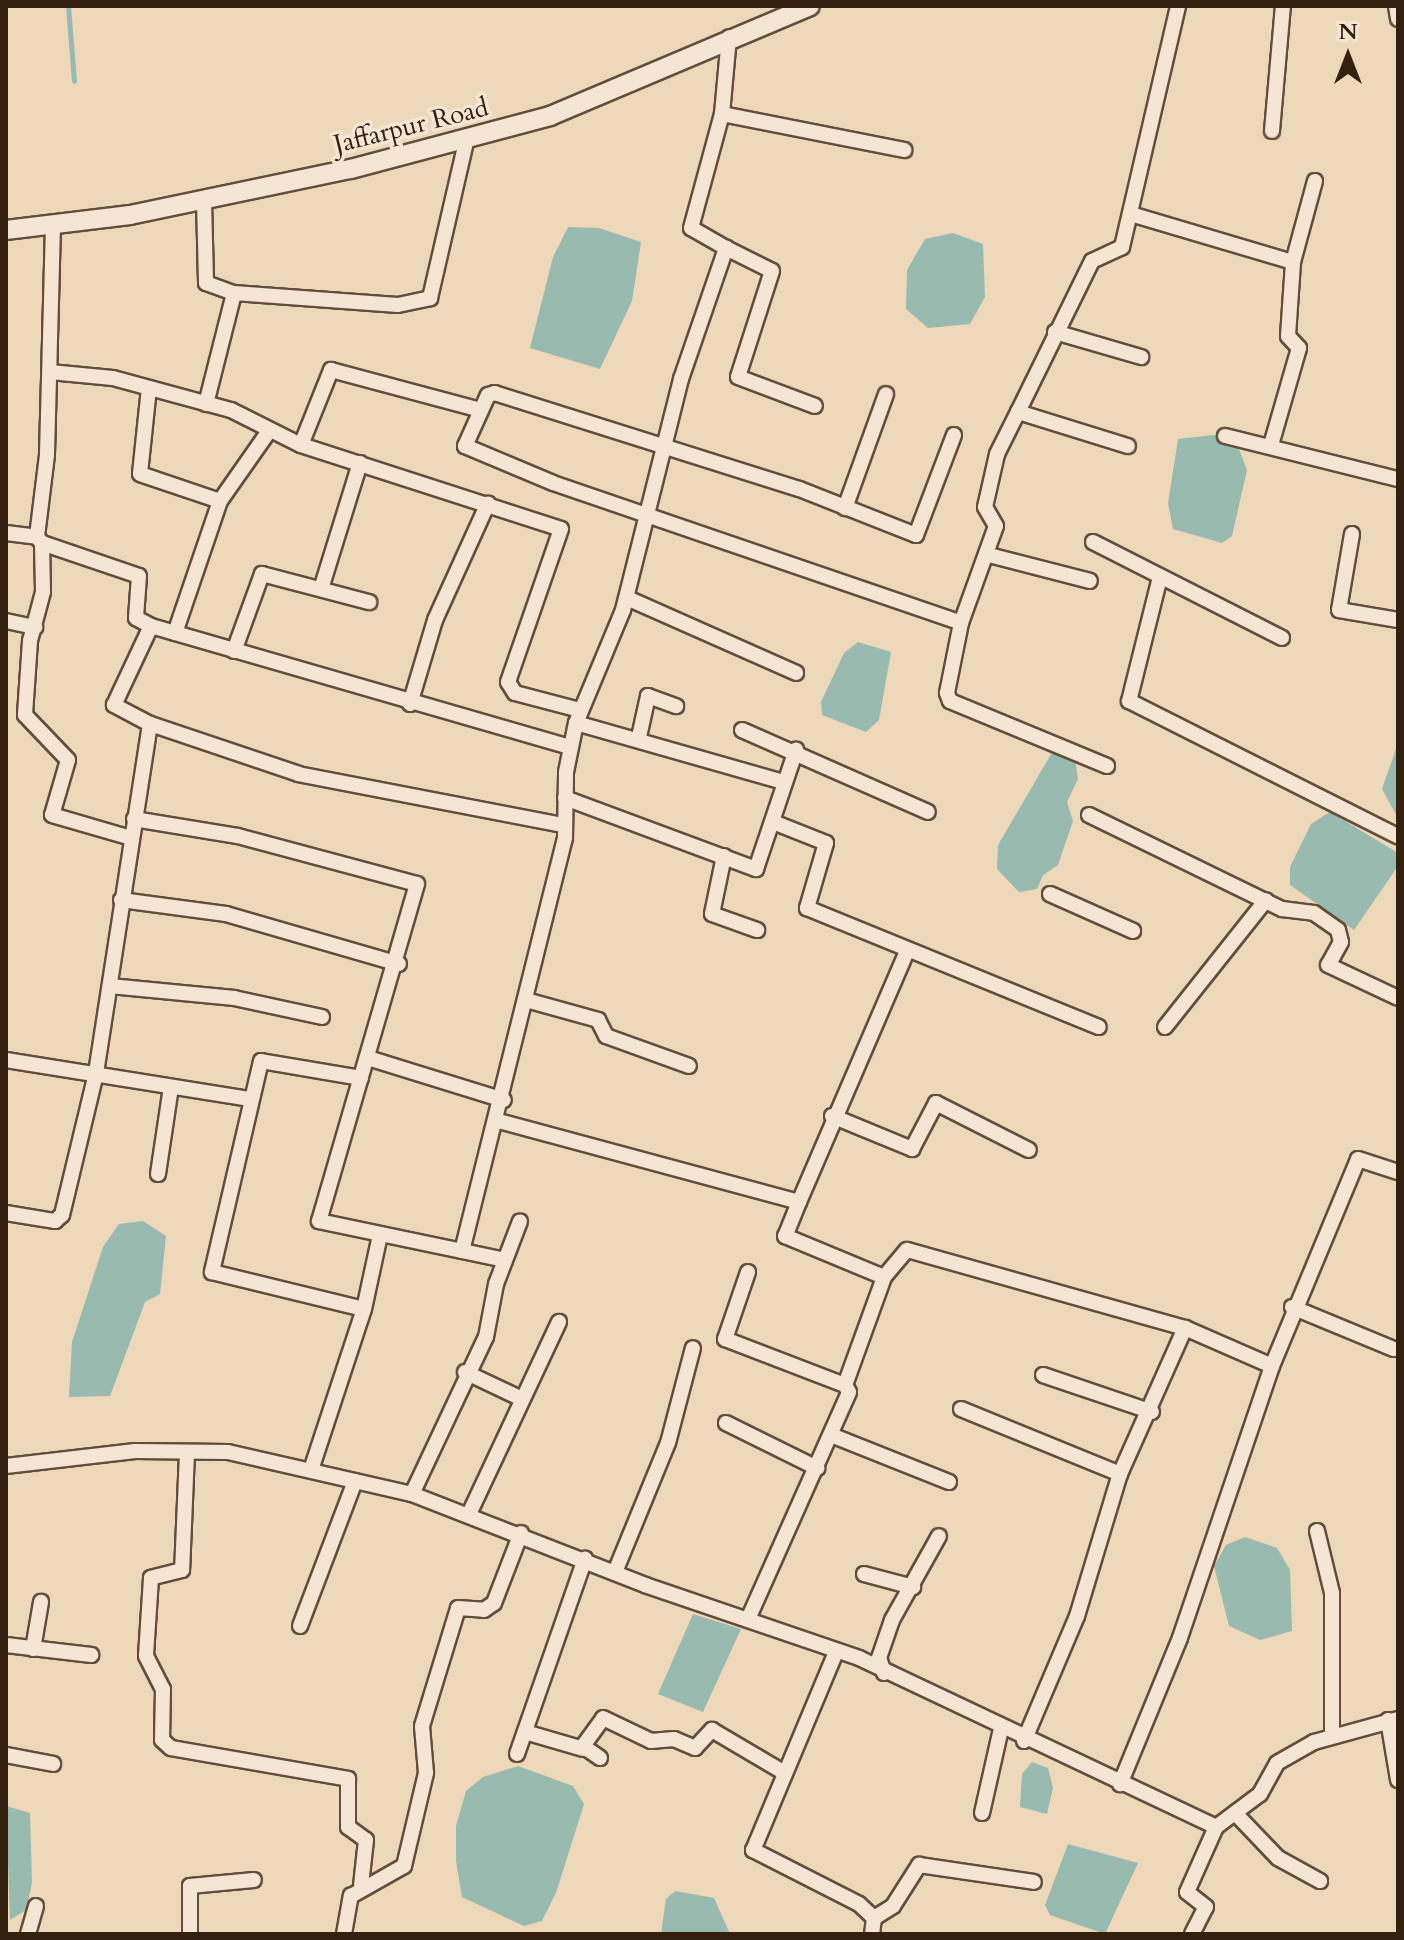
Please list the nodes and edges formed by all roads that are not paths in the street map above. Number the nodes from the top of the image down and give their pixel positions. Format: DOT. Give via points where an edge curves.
graph roads {
  1 [pos="810,6"];
  2 [pos="1178,6"];
  3 [pos="1283,6"];
  4 [pos="1396,6"];
  5 [pos="1398,19"];
  6 [pos="729,37"];
  7 [pos="722,114"];
  8 [pos="1272,131"];
  9 [pos="467,138"];
  10 [pos="904,150"];
  11 [pos="1315,181"];
  12 [pos="204,200"];
  13 [pos="1134,215"];
  14 [pos="53,225"];
  15 [pos="6,230"];
  16 [pos="726,248"];
  17 [pos="1293,262"];
  18 [pos="234,293"];
  19 [pos="1055,332"];
  20 [pos="1141,357"];
  21 [pos="50,372"];
  22 [pos="149,388"];
  23 [pos="886,394"];
  24 [pos="206,404"];
  25 [pos="815,406"];
  26 [pos="480,410"];
  27 [pos="1018,412"];
  28 [pos="269,431"];
  29 [pos="954,435"];
  30 [pos="1225,436"];
  31 [pos="301,445"];
  32 [pos="664,445"];
  33 [pos="1271,445"];
  34 [pos="1128,446"];
  35 [pos="360,463"];
  36 [pos="1398,479"];
  37 [pos="220,501"];
  38 [pos="488,503"];
  39 [pos="845,508"];
  40 [pos="647,517"];
  41 [pos="6,533"];
  42 [pos="1352,534"];
  43 [pos="40,540"];
  44 [pos="1093,542"];
  45 [pos="989,555"];
  46 [pos="1160,577"];
  47 [pos="1090,581"];
  48 [pos="321,589"];
  49 [pos="627,598"];
  50 [pos="369,602"];
  51 [pos="1398,620"];
  52 [pos="6,621"];
  53 [pos="961,623"];
  54 [pos="151,626"];
  55 [pos="35,627"];
  56 [pos="175,633"];
  57 [pos="1282,638"];
  58 [pos="234,651"];
  59 [pos="796,673"];
  60 [pos="410,704"];
  61 [pos="676,706"];
  62 [pos="578,717"];
  63 [pos="150,724"];
  64 [pos="742,730"];
  65 [pos="639,737"];
  66 [pos="570,747"];
  67 [pos="796,750"];
  68 [pos="1107,766"];
  69 [pos="780,781"];
  70 [pos="565,798"];
  71 [pos="928,812"];
  72 [pos="1089,815"];
  73 [pos="134,819"];
  74 [pos="773,822"];
  75 [pos="563,825"];
  76 [pos="1398,836"];
  77 [pos="131,838"];
  78 [pos="724,856"];
  79 [pos="1050,894"];
  80 [pos="121,900"];
  81 [pos="1266,900"];
  82 [pos="757,930"];
  83 [pos="1133,931"];
  84 [pos="907,951"];
  85 [pos="399,964"];
  86 [pos="110,986"];
  87 [pos="1398,998"];
  88 [pos="526,1000"];
  89 [pos="322,1017"];
  90 [pos="1099,1027"];
  91 [pos="1165,1027"];
  92 [pos="368,1058"];
  93 [pos="6,1060"];
  94 [pos="689,1066"];
  95 [pos="96,1073"];
  96 [pos="361,1078"];
  97 [pos="171,1087"];
  98 [pos="249,1099"];
  99 [pos="504,1100"];
  100 [pos="832,1116"];
  101 [pos="495,1120"];
  102 [pos="1029,1150"];
  103 [pos="1398,1172"];
  104 [pos="158,1174"];
  105 [pos="799,1202"];
  106 [pos="6,1213"];
  107 [pos="520,1221"];
  108 [pos="380,1235"];
  109 [pos="462,1251"];
  110 [pos="505,1260"];
  111 [pos="748,1272"];
  112 [pos="884,1277"];
  113 [pos="1292,1307"];
  114 [pos="364,1309"];
  115 [pos="559,1322"];
  116 [pos="1185,1328"];
  117 [pos="693,1348"];
  118 [pos="1394,1349"];
  119 [pos="1272,1366"];
  120 [pos="465,1372"];
  121 [pos="1043,1375"];
  122 [pos="845,1385"];
  123 [pos="520,1398"];
  124 [pos="961,1409"];
  125 [pos="1152,1412"];
  126 [pos="726,1423"];
  127 [pos="831,1435"];
  128 [pos="187,1453"];
  129 [pos="6,1466"];
  130 [pos="817,1468"];
  131 [pos="311,1470"];
  132 [pos="1120,1474"];
  133 [pos="355,1481"];
  134 [pos="949,1482"];
  135 [pos="412,1494"];
  136 [pos="470,1512"];
  137 [pos="1317,1531"];
  138 [pos="521,1533"];
  139 [pos="939,1536"];
  140 [pos="585,1559"];
  141 [pos="615,1572"];
  142 [pos="864,1574"];
  143 [pos="913,1587"];
  144 [pos="41,1602"];
  145 [pos="749,1617"];
  146 [pos="300,1626"];
  147 [pos="6,1645"];
  148 [pos="33,1649"];
  149 [pos="836,1652"];
  150 [pos="91,1655"];
  151 [pos="884,1673"];
  152 [pos="1393,1719"];
  153 [pos="1001,1729"];
  154 [pos="525,1732"];
  155 [pos="1332,1736"];
  156 [pos="1024,1741"];
  157 [pos="583,1749"];
  158 [pos="517,1754"];
  159 [pos="6,1755"];
  160 [pos="600,1758"];
  161 [pos="53,1764"];
  162 [pos="783,1772"];
  163 [pos="1398,1780"];
  164 [pos="1120,1784"];
  165 [pos="982,1813"];
  166 [pos="1235,1813"];
  167 [pos="1216,1827"];
  168 [pos="254,1880"];
  169 [pos="1320,1881"];
  170 [pos="1034,1882"];
  171 [pos="361,1885"];
  172 [pos="36,1906"];
  173 [pos="874,1918"];
  174 [pos="28,1934"];
  175 [pos="190,1934"];
  176 [pos="344,1934"];
  177 [pos="872,1934"];
  178 [pos="1192,1934"];
  1 -- 6 [label="street, Jaffarpur Road"];
  2 -- 13 [label="street" via="1146,128"];
  3 -- 8 [label="street"];
  4 -- 5 [label="street"];
  6 -- 7 [label="street"];
  6 -- 9 [label="street, Jaffarpur Road" via="564,111"];
  7 -- 10 [label="street"];
  7 -- 16 [label="street" via="691,228"];
  9 -- 12 [label="street, Jaffarpur Road"];
  9 -- 18 [label="street" via="426,302"];
  11 -- 17 [label="street"];
  12 -- 14 [label="street, Jaffarpur Road"];
  12 -- 18 [label="street" via="205,281"];
  13 -- 17 [label="street"];
  13 -- 19 [label="street" via="1119,252 1092,261"];
  14 -- 15 [label="street, Jaffarpur Road"];
  14 -- 21 [label="street"];
  16 -- 25 [label="street" via="771,268 738,377"];
  16 -- 32 [label="street"];
  17 -- 33 [label="street" via="1288,336 1299,348"];
  18 -- 24 [label="street"];
  19 -- 20 [label="street"];
  19 -- 27 [label="street"];
  21 -- 22 [label="street"];
  21 -- 43 [label="street"];
  22 -- 24 [label="street"];
  22 -- 37 [label="street" via="140,474"];
  23 -- 39 [label="street"];
  24 -- 28 [label="street"];
  26 -- 31 [label="street" via="331,370"];
  26 -- 32 [label="street" via="495,393"];
  26 -- 40 [label="street" via="466,440 469,453"];
  27 -- 34 [label="street"];
  27 -- 45 [label="street" via="989,484 985,511 997,523"];
  28 -- 31 [label="street"];
  28 -- 37 [label="street"];
  29 -- 39 [label="street" via="916,535"];
  30 -- 33 [label="street"];
  31 -- 35 [label="street"];
  32 -- 39 [label="street"];
  32 -- 40 [label="street"];
  33 -- 36 [label="street"];
  35 -- 38 [label="street"];
  35 -- 48 [label="street"];
  37 -- 56 [label="street"];
  38 -- 60 [label="street" via="435,620"];
  38 -- 62 [label="street" via="562,530 508,685 515,693"];
  40 -- 49 [label="street"];
  40 -- 53 [label="street"];
  41 -- 43 [label="street"];
  42 -- 51 [label="street" via="1339,610"];
  43 -- 54 [label="street" via="136,574 136,618"];
  43 -- 55 [label="street"];
  44 -- 46 [label="street"];
  45 -- 47 [label="street"];
  45 -- 53 [label="street"];
  46 -- 57 [label="street"];
  46 -- 76 [label="street" via="1129,701"];
  48 -- 50 [label="street"];
  48 -- 58 [label="street" via="262,574"];
  49 -- 59 [label="street"];
  49 -- 62 [label="street"];
  52 -- 55 [label="street"];
  53 -- 68 [label="street" via="947,698"];
  54 -- 56 [label="street"];
  54 -- 63 [label="street" via="114,705"];
  55 -- 77 [label="street" via="25,715 68,760 52,815"];
  56 -- 58 [label="street"];
  58 -- 60 [label="street"];
  60 -- 66 [label="street"];
  61 -- 65 [label="street" via="648,696"];
  62 -- 65 [label="street"];
  62 -- 66 [label="street"];
  63 -- 73 [label="street"];
  63 -- 75 [label="street" via="342,785 431,796"];
  64 -- 67 [label="street"];
  65 -- 69 [label="street"];
  66 -- 70 [label="street"];
  67 -- 69 [label="street"];
  67 -- 71 [label="street"];
  69 -- 74 [label="street"];
  70 -- 75 [label="street"];
  70 -- 78 [label="street"];
  72 -- 81 [label="street"];
  73 -- 77 [label="street"];
  73 -- 85 [label="street" via="238,836 417,884"];
  74 -- 78 [label="street" via="756,869"];
  74 -- 84 [label="street" via="826,843 807,908"];
  75 -- 88 [label="street"];
  77 -- 80 [label="street"];
  78 -- 82 [label="street" via="712,914"];
  79 -- 83 [label="street"];
  80 -- 85 [label="street" via="226,914"];
  80 -- 86 [label="street"];
  81 -- 87 [label="street" via="1314,913 1338,930 1341,942 1328,965"];
  81 -- 91 [label="street"];
  84 -- 90 [label="street"];
  84 -- 100 [label="street"];
  85 -- 92 [label="street"];
  86 -- 89 [label="street" via="234,998"];
  86 -- 95 [label="street"];
  88 -- 94 [label="street" via="598,1020 606,1036"];
  88 -- 99 [label="street"];
  92 -- 96 [label="street"];
  92 -- 99 [label="street"];
  93 -- 95 [label="street"];
  95 -- 97 [label="street"];
  95 -- 106 [label="street" via="60,1221"];
  96 -- 98 [label="street" via="261,1061"];
  96 -- 108 [label="street" via="319,1221"];
  97 -- 98 [label="street"];
  97 -- 104 [label="street"];
  98 -- 114 [label="street" via="212,1272"];
  99 -- 101 [label="street"];
  100 -- 102 [label="street" via="912,1149 936,1103"];
  100 -- 105 [label="street"];
  101 -- 105 [label="street"];
  101 -- 109 [label="street"];
  103 -- 113 [label="street" via="1360,1158"];
  105 -- 112 [label="street" via="785,1236"];
  107 -- 110 [label="street"];
  108 -- 109 [label="street"];
  108 -- 114 [label="street"];
  109 -- 110 [label="street"];
  110 -- 120 [label="street" via="494,1314"];
  111 -- 122 [label="street" via="725,1339"];
  112 -- 116 [label="street" via="903,1252 913,1250"];
  112 -- 122 [label="street"];
  113 -- 118 [label="street"];
  113 -- 119 [label="street"];
  114 -- 131 [label="street"];
  115 -- 123 [label="street"];
  116 -- 119 [label="street"];
  116 -- 125 [label="street"];
  117 -- 141 [label="street" via="668,1443"];
  119 -- 164 [label="street" via="1180,1638"];
  120 -- 123 [label="street"];
  120 -- 135 [label="street"];
  121 -- 125 [label="street"];
  122 -- 127 [label="street" via="849,1392"];
  123 -- 136 [label="street"];
  124 -- 132 [label="street"];
  125 -- 132 [label="street"];
  126 -- 130 [label="street"];
  127 -- 130 [label="street"];
  127 -- 134 [label="street"];
  128 -- 129 [label="street" via="135,1451"];
  128 -- 131 [label="street" via="228,1452"];
  128 -- 171 [label="street" via="182,1570 151,1578 146,1656 163,1689 162,1740 171,1748 348,1779 348,1827 366,1840"];
  130 -- 145 [label="street"];
  131 -- 133 [label="street"];
  132 -- 156 [label="street" via="1077,1616"];
  133 -- 135 [label="street"];
  133 -- 146 [label="street"];
  135 -- 136 [label="street"];
  136 -- 138 [label="street"];
  137 -- 155 [label="street" via="1332,1593"];
  138 -- 140 [label="street"];
  138 -- 171 [label="street" via="494,1603 484,1610 458,1608 422,1726 426,1773 402,1870"];
  139 -- 143 [label="street"];
  140 -- 141 [label="street"];
  140 -- 154 [label="street"];
  141 -- 145 [label="street"];
  142 -- 143 [label="street"];
  143 -- 151 [label="street" via="892,1620 879,1658"];
  144 -- 148 [label="street"];
  145 -- 149 [label="street"];
  147 -- 148 [label="street"];
  148 -- 150 [label="street"];
  149 -- 151 [label="street"];
  149 -- 162 [label="street"];
  151 -- 153 [label="street"];
  152 -- 155 [label="street"];
  152 -- 163 [label="street"];
  153 -- 156 [label="street"];
  153 -- 165 [label="street"];
  154 -- 157 [label="street"];
  154 -- 158 [label="street"];
  155 -- 166 [label="street" via="1277,1763 1260,1794"];
  156 -- 164 [label="street"];
  157 -- 160 [label="street"];
  157 -- 162 [label="street" via="603,1718 651,1741 674,1739 695,1748 712,1730"];
  159 -- 161 [label="street"];
  162 -- 173 [label="street" via="753,1845 756,1855"];
  164 -- 167 [label="street"];
  166 -- 167 [label="street"];
  166 -- 169 [label="street" via="1278,1858"];
  167 -- 178 [label="street" via="1187,1892 1206,1907"];
  168 -- 175 [label="street" via="190,1886"];
  170 -- 173 [label="street" via="919,1865 893,1906"];
  171 -- 176 [label="street" via="348,1902"];
  172 -- 174 [label="street"];
  173 -- 177 [label="street"];
}
